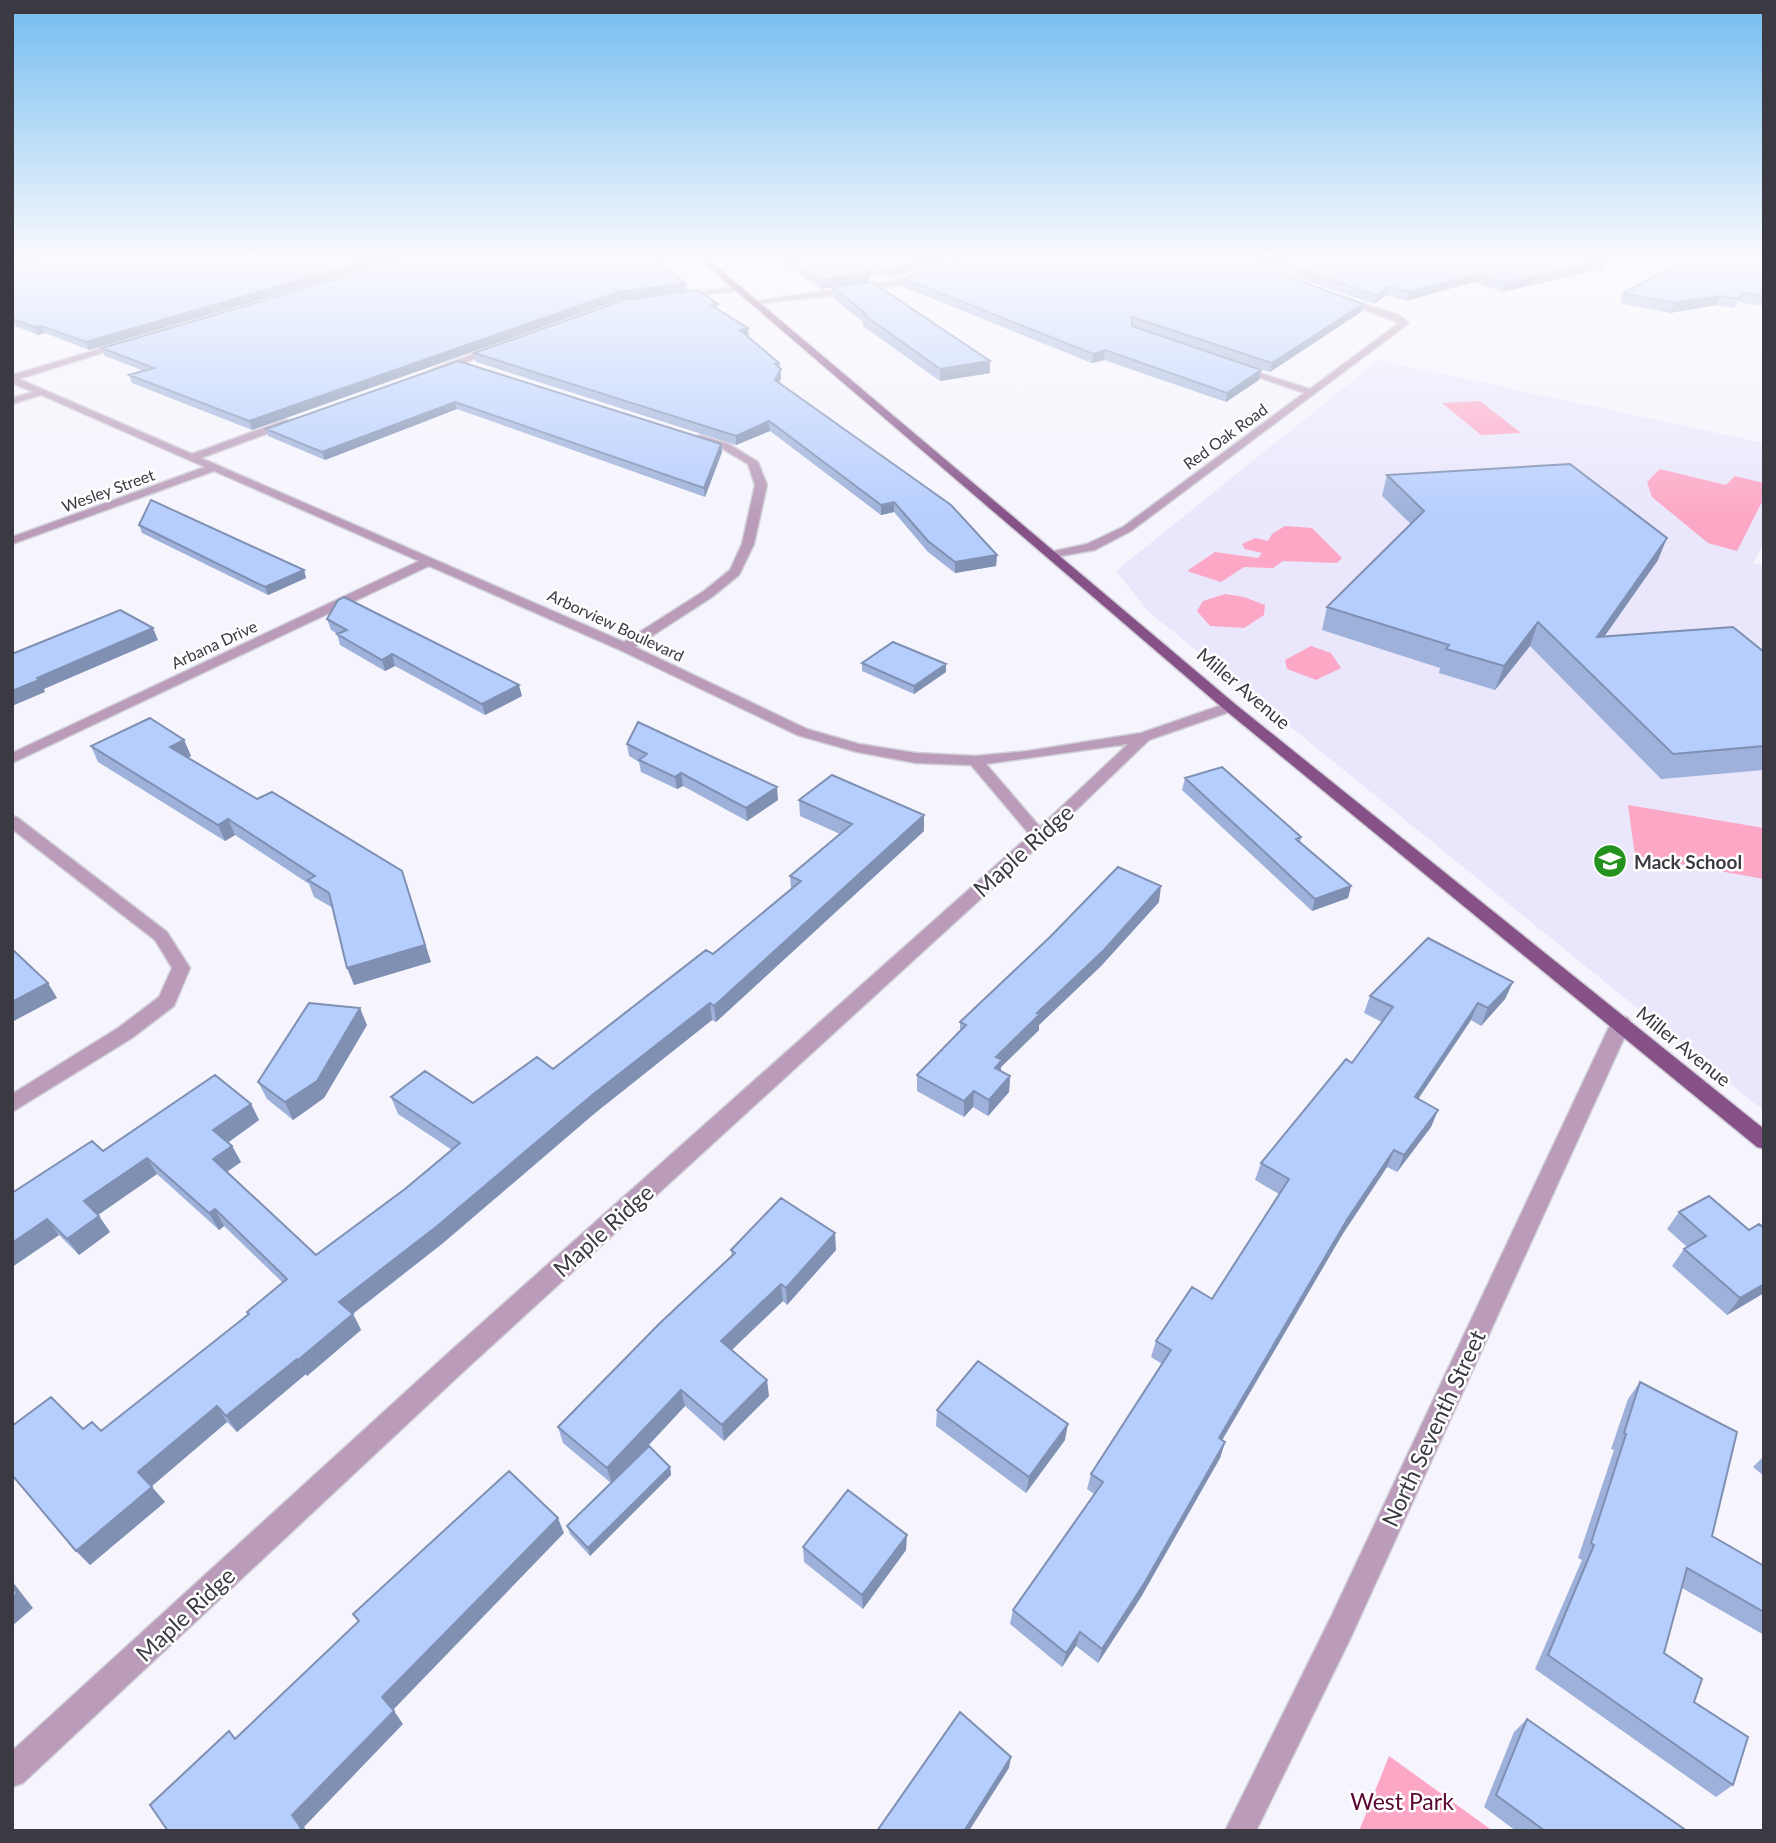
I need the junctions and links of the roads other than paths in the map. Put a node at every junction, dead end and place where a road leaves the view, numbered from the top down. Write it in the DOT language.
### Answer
graph roads {
  1 [pos="121,346"];
  2 [pos="504,346"];
  3 [pos="807,346"];
  4 [pos="1374,346"];
  5 [pos="458,362"];
  6 [pos="1224,362"];
  7 [pos="474,367"];
  8 [pos="433,371"];
  9 [pos="12,379"];
  10 [pos="42,392"];
  11 [pos="1311,392"];
  12 [pos="12,401"];
  13 [pos="305,417"];
  14 [pos="685,433"];
  15 [pos="191,458"];
  16 [pos="214,468"];
  17 [pos="12,541"];
  18 [pos="1054,555"];
  19 [pos="430,561"];
  20 [pos="625,647"];
  21 [pos="1230,708"];
  22 [pos="1144,737"];
  23 [pos="12,759"];
  24 [pos="975,761"];
  25 [pos="12,821"];
  26 [pos="1039,836"];
  27 [pos="1621,1023"];
  28 [pos="12,1104"];
  29 [pos="1764,1141"];
  30 [pos="12,1772"];
  31 [pos="1240,1831"];
  1 -- 9 [label="street"];
  2 -- 5 [label="street"];
  3 -- 18 [label="main road, Miller Avenue"];
  4 -- 11 [label="street, Red Oak Road"];
  5 -- 7 [label="street"];
  5 -- 8 [label="street"];
  6 -- 11 [label="street"];
  9 -- 10 [label="street, Arborview Boulevard"];
  10 -- 12 [label="street"];
  10 -- 15 [label="street, Arborview Boulevard"];
  11 -- 18 [label="street, Red Oak Road"];
  13 -- 15 [label="street"];
  14 -- 20 [label="street"];
  15 -- 16 [label="street, Arborview Boulevard"];
  16 -- 17 [label="street, Wesley Street"];
  16 -- 19 [label="street, Arborview Boulevard"];
  18 -- 21 [label="main road, Miller Avenue"];
  19 -- 20 [label="street, Arborview Boulevard"];
  19 -- 23 [label="street, Arbana Drive"];
  20 -- 24 [label="street, Arborview Boulevard"];
  21 -- 22 [label="street, Arborview Boulevard"];
  21 -- 27 [label="main road, Miller Avenue"];
  22 -- 24 [label="street, Arborview Boulevard"];
  22 -- 26 [label="street, Maple Ridge"];
  24 -- 26 [label="street"];
  25 -- 28 [label="street"];
  26 -- 30 [label="street, Maple Ridge"];
  27 -- 29 [label="main road, Miller Avenue"];
  27 -- 31 [label="street, North Seventh Street"];
}
